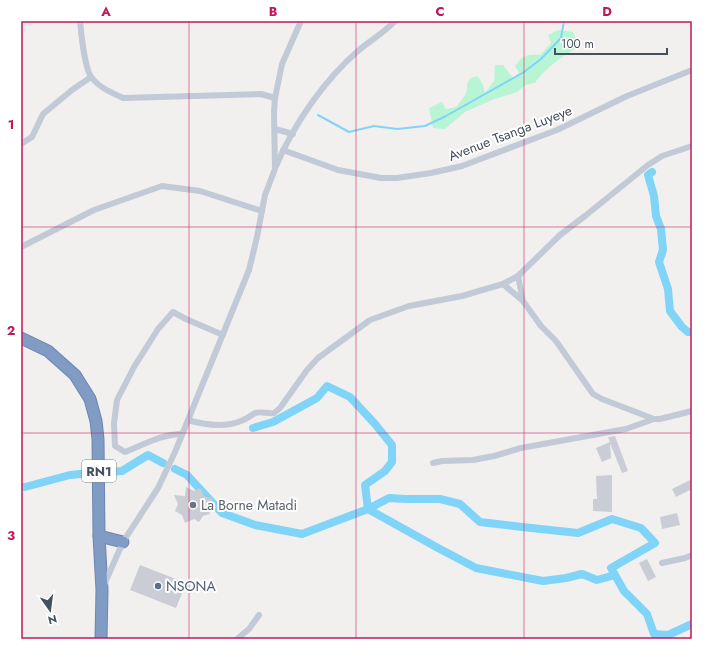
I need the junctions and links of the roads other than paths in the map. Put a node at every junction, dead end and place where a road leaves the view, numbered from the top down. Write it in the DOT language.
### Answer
graph roads {
  1 [pos="80,21"];
  2 [pos="301,21"];
  3 [pos="395,21"];
  4 [pos="692,70"];
  5 [pos="91,77"];
  6 [pos="275,98"];
  7 [pos="275,129"];
  8 [pos="293,134"];
  9 [pos="21,144"];
  10 [pos="692,146"];
  11 [pos="283,150"];
  12 [pos="275,169"];
  13 [pos="262,211"];
  14 [pos="21,247"];
  15 [pos="518,276"];
  16 [pos="503,284"];
  17 [pos="523,301"];
  18 [pos="223,335"];
  19 [pos="21,338"];
  20 [pos="692,411"];
  21 [pos="654,418"];
  22 [pos="188,420"];
  23 [pos="182,434"];
  24 [pos="433,463"];
  25 [pos="100,536"];
  26 [pos="123,542"];
  27 [pos="692,555"];
  28 [pos="662,563"];
  29 [pos="102,590"];
  30 [pos="258,615"];
  31 [pos="101,639"];
  32 [pos="237,639"];
  1 -- 5 [label="street"];
  2 -- 6 [label="street"];
  3 -- 8 [label="street"];
  4 -- 11 [label="street, Avenue Tsanga Luyeye"];
  5 -- 6 [label="street"];
  5 -- 9 [label="street"];
  6 -- 7 [label="street"];
  7 -- 8 [label="street"];
  7 -- 12 [label="street"];
  8 -- 11 [label="street"];
  10 -- 15 [label="street"];
  11 -- 12 [label="street"];
  12 -- 13 [label="street"];
  13 -- 14 [label="street"];
  13 -- 18 [label="street"];
  15 -- 16 [label="street"];
  15 -- 17 [label="street"];
  16 -- 17 [label="street"];
  16 -- 22 [label="street"];
  17 -- 21 [label="street"];
  18 -- 22 [label="street"];
  18 -- 23 [label="street"];
  19 -- 25 [label="highway, RN1"];
  20 -- 21 [label="street"];
  21 -- 24 [label="street"];
  22 -- 23 [label="street"];
  23 -- 26 [label="street"];
  25 -- 26 [label="highway"];
  25 -- 29 [label="highway, RN1"];
  26 -- 29 [label="street"];
  27 -- 28 [label="street"];
  29 -- 31 [label="highway, RN1"];
  30 -- 32 [label="street"];
}
